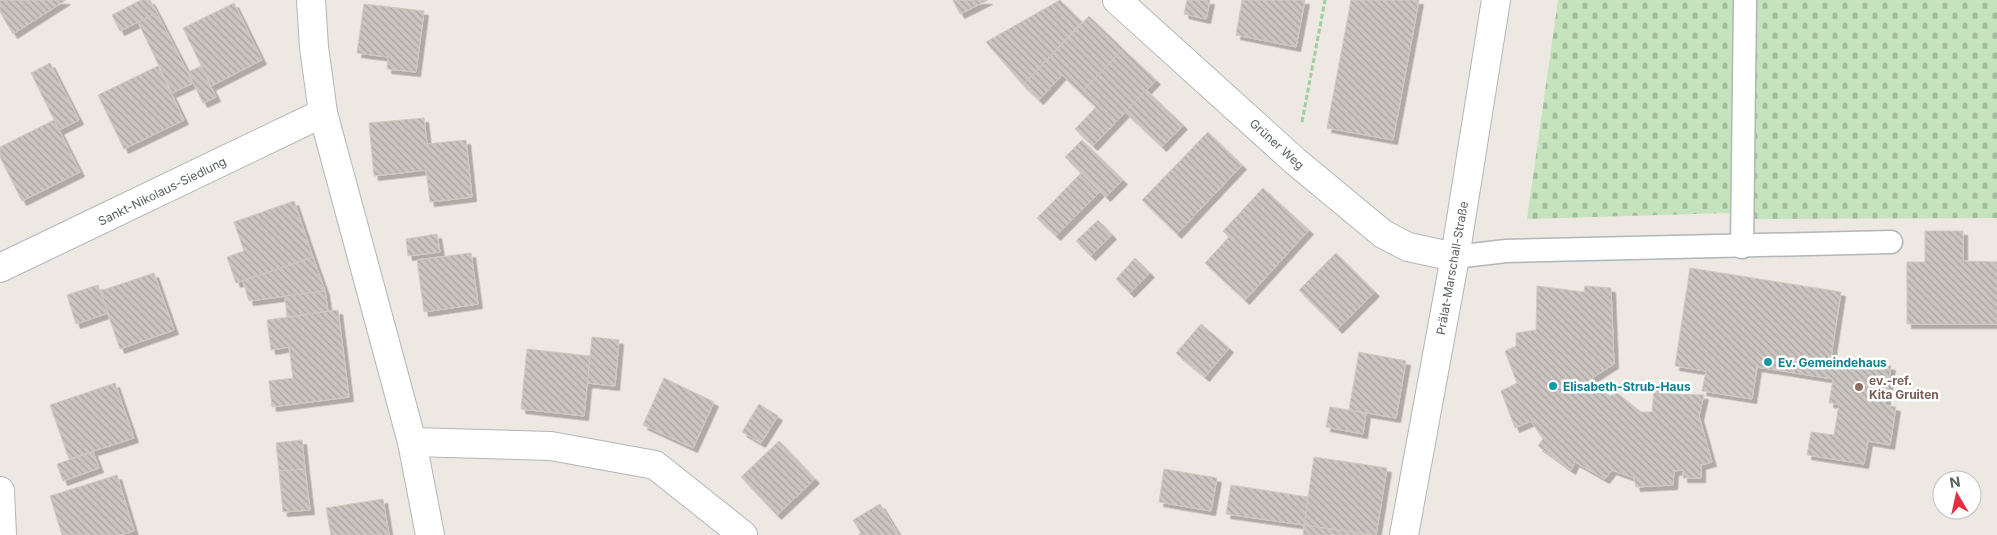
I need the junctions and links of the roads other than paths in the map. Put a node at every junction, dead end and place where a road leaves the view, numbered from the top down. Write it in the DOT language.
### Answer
graph roads {
  1 [pos="311,0"];
  2 [pos="1118,0"];
  3 [pos="1745,0"];
  4 [pos="1495,5"];
  5 [pos="323,113"];
  6 [pos="1891,242"];
  7 [pos="1742,247"];
  8 [pos="1455,257"];
  9 [pos="0,268"];
  10 [pos="412,442"];
  11 [pos="0,491"];
  12 [pos="2,535"];
  13 [pos="430,535"];
  14 [pos="743,535"];
  15 [pos="1404,535"];
  1 -- 5 [label="street"];
  2 -- 8 [label="street, Grüner Weg"];
  3 -- 7 [label="lane"];
  4 -- 8 [label="street, Prälat-Marschall-Straße"];
  5 -- 9 [label="street, Sankt-Nikolaus-Siedlung"];
  5 -- 10 [label="street"];
  6 -- 7 [label="lane"];
  7 -- 8 [label="lane"];
  8 -- 15 [label="street, Prälat-Marschall-Straße"];
  10 -- 13 [label="street"];
  10 -- 14 [label="street"];
  11 -- 12 [label="street"];
}
